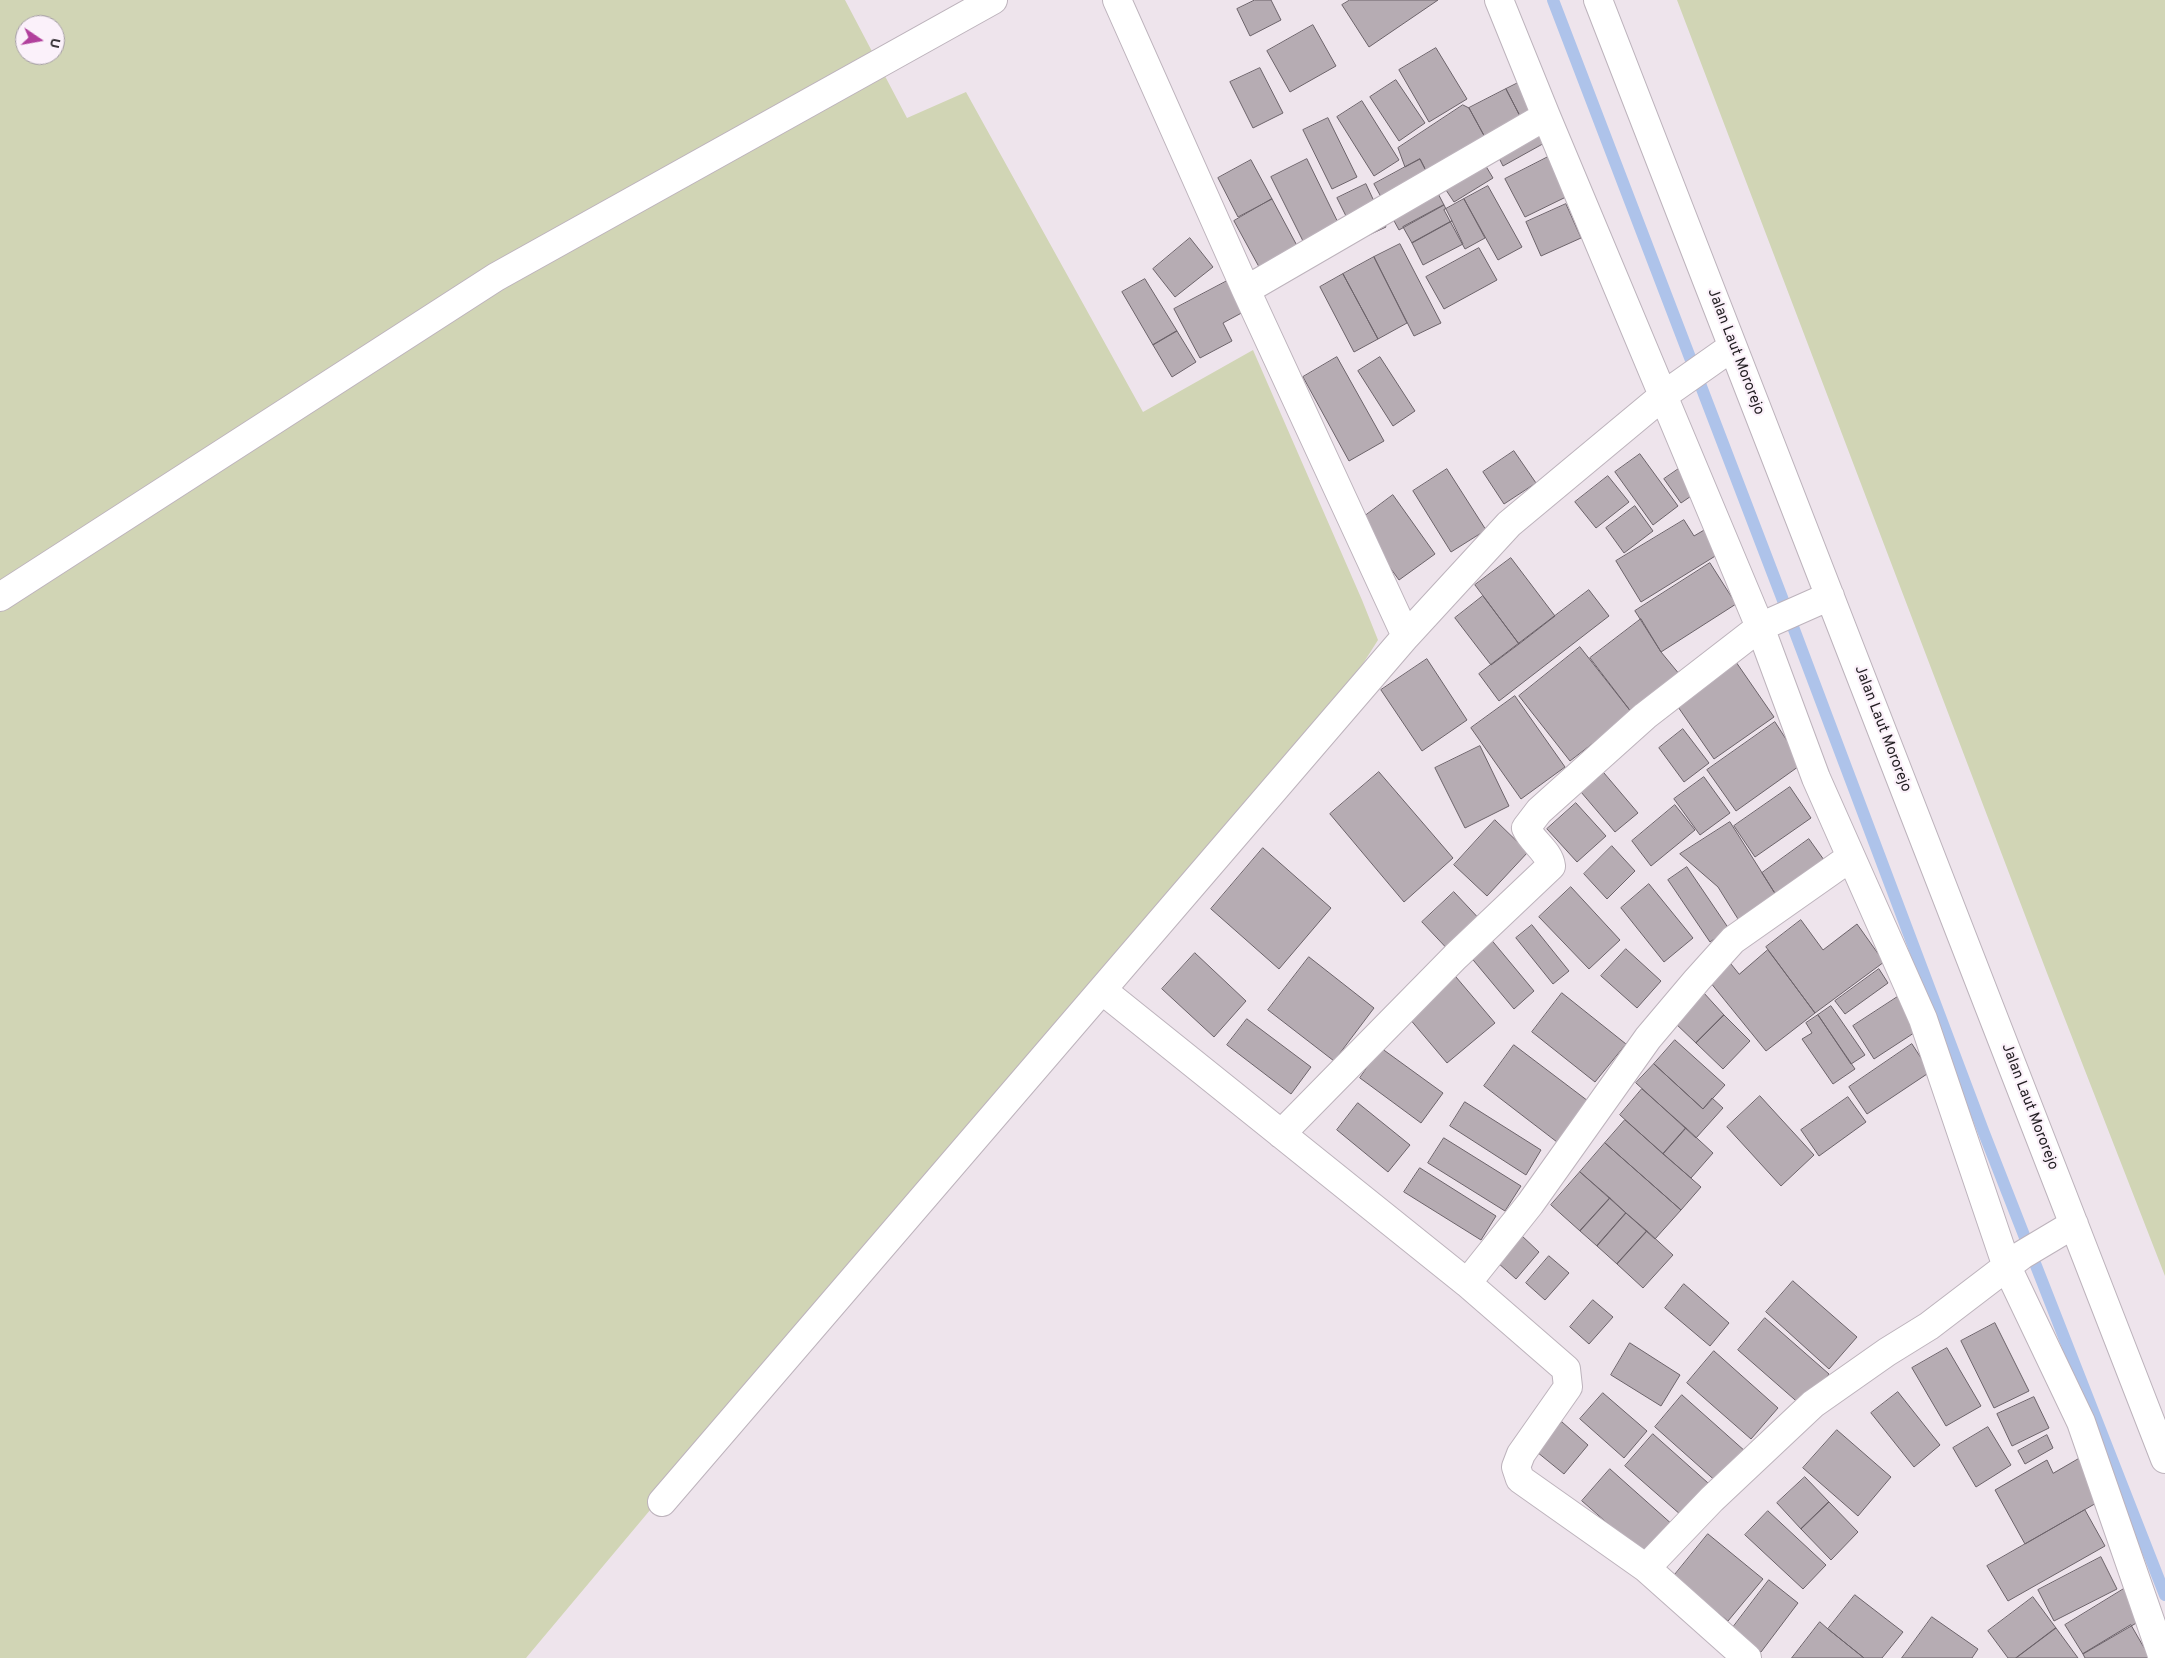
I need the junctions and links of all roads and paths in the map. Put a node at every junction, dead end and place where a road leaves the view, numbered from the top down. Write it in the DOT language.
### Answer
graph roads {
  1 [pos="993,0"];
  2 [pos="1117,0"];
  3 [pos="1499,0"];
  4 [pos="1598,0"];
  5 [pos="1546,116"];
  6 [pos="1246,290"];
  7 [pos="1732,347"];
  8 [pos="1668,392"];
  9 [pos="0,596"];
  10 [pos="1823,598"];
  11 [pos="1765,624"];
  12 [pos="1406,636"];
  13 [pos="1851,856"];
  14 [pos="1102,990"];
  15 [pos="1281,1134"];
  16 [pos="2068,1228"];
  17 [pos="2014,1261"];
  18 [pos="1468,1283"];
  19 [pos="2165,1460"];
  20 [pos="662,1502"];
  21 [pos="1646,1568"];
  22 [pos="1747,1658"];
  23 [pos="2163,1658"];
  1 -- 9 [label="street"];
  2 -- 6 [label="street"];
  3 -- 5 [label="street"];
  4 -- 7 [label="street, Jalan Laut Mororejo"];
  5 -- 6 [label="street"];
  5 -- 8 [label="street"];
  6 -- 12 [label="street"];
  7 -- 8 [label="street"];
  7 -- 10 [label="street, Jalan Laut Mororejo"];
  8 -- 11 [label="street"];
  8 -- 12 [label="street"];
  10 -- 11 [label="street"];
  10 -- 16 [label="street, Jalan Laut Mororejo"];
  11 -- 13 [label="street"];
  11 -- 15 [label="street"];
  12 -- 14 [label="street"];
  13 -- 17 [label="street"];
  13 -- 18 [label="street"];
  14 -- 15 [label="street"];
  14 -- 20 [label="street"];
  15 -- 18 [label="street"];
  16 -- 17 [label="street"];
  16 -- 19 [label="street, Jalan Laut Mororejo"];
  17 -- 21 [label="street"];
  17 -- 23 [label="street"];
  18 -- 21 [label="street"];
  21 -- 22 [label="street"];
}
